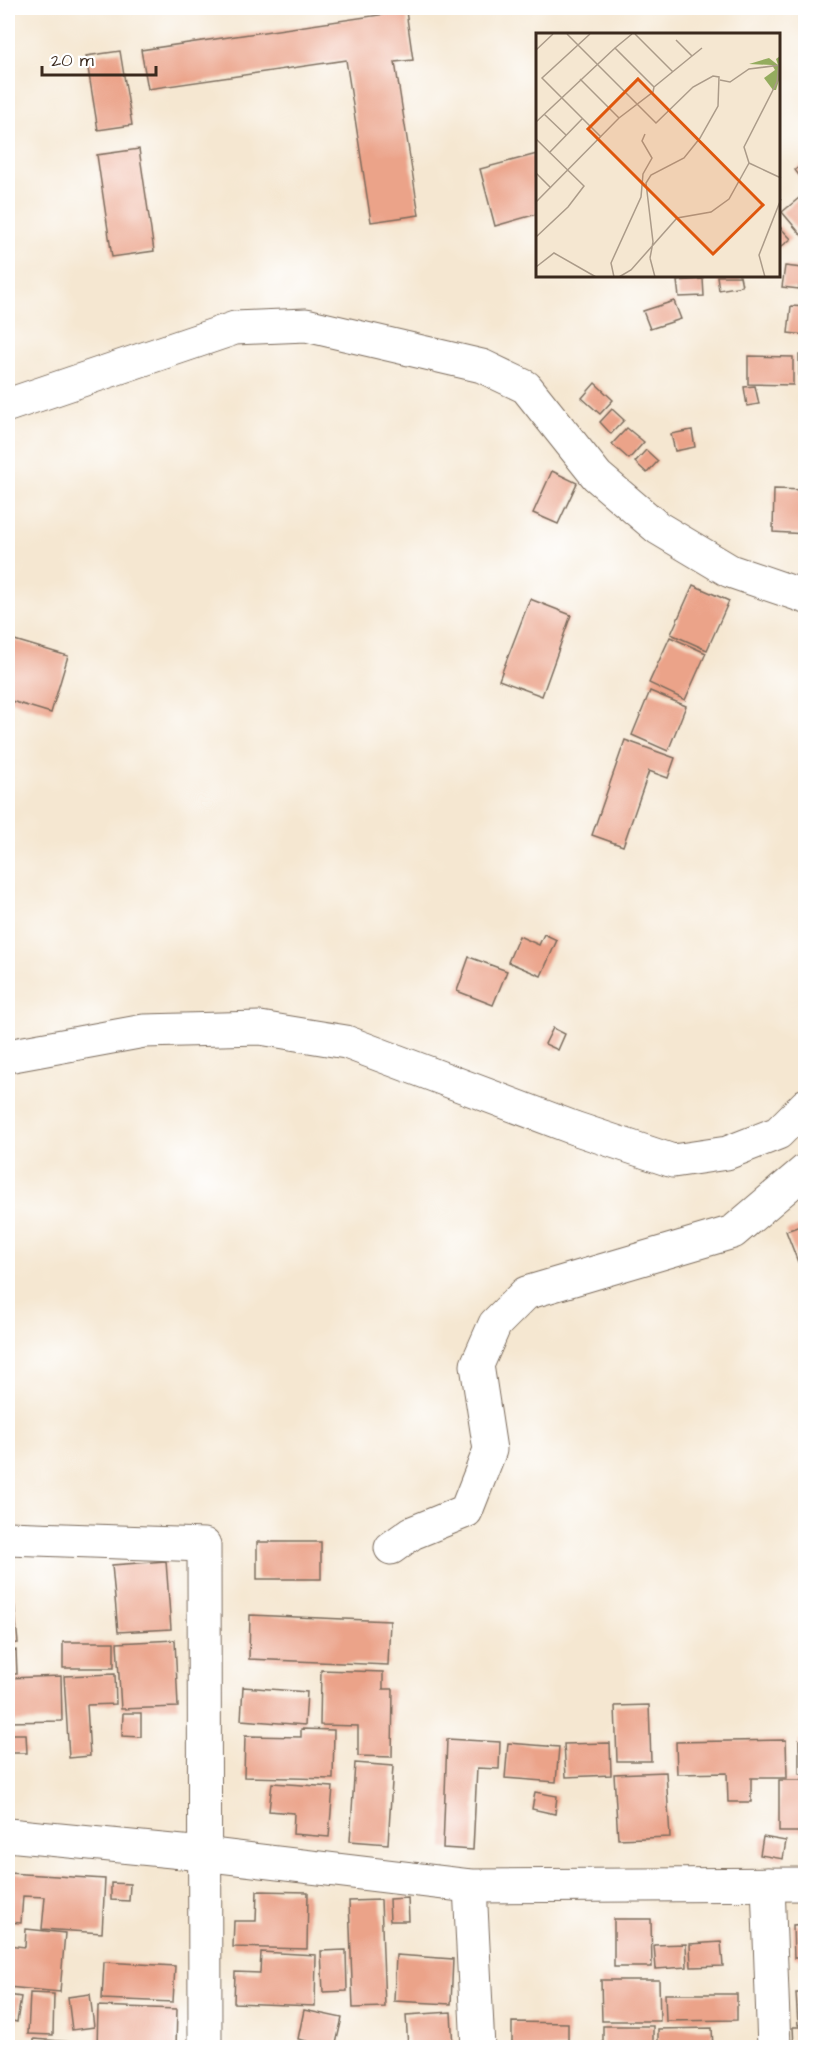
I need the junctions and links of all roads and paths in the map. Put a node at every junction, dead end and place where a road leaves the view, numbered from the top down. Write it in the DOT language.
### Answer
graph roads {
  1 [pos="8,405"];
  2 [pos="806,597"];
  3 [pos="8,1056"];
  4 [pos="806,1105"];
  5 [pos="806,1170"];
  6 [pos="8,1538"];
  7 [pos="392,1548"];
  8 [pos="8,1835"];
  9 [pos="203,1854"];
  10 [pos="768,1884"];
  11 [pos="806,1884"];
  12 [pos="470,1886"];
  13 [pos="205,2048"];
  14 [pos="478,2048"];
  15 [pos="774,2048"];
  1 -- 2 [label="street"];
  3 -- 4 [label="street"];
  5 -- 7 [label="street"];
  6 -- 9 [label="street"];
  8 -- 9 [label="street"];
  9 -- 12 [label="street"];
  9 -- 13 [label="street"];
  10 -- 11 [label="street"];
  10 -- 12 [label="street"];
  10 -- 15 [label="street"];
  12 -- 14 [label="street"];
}
